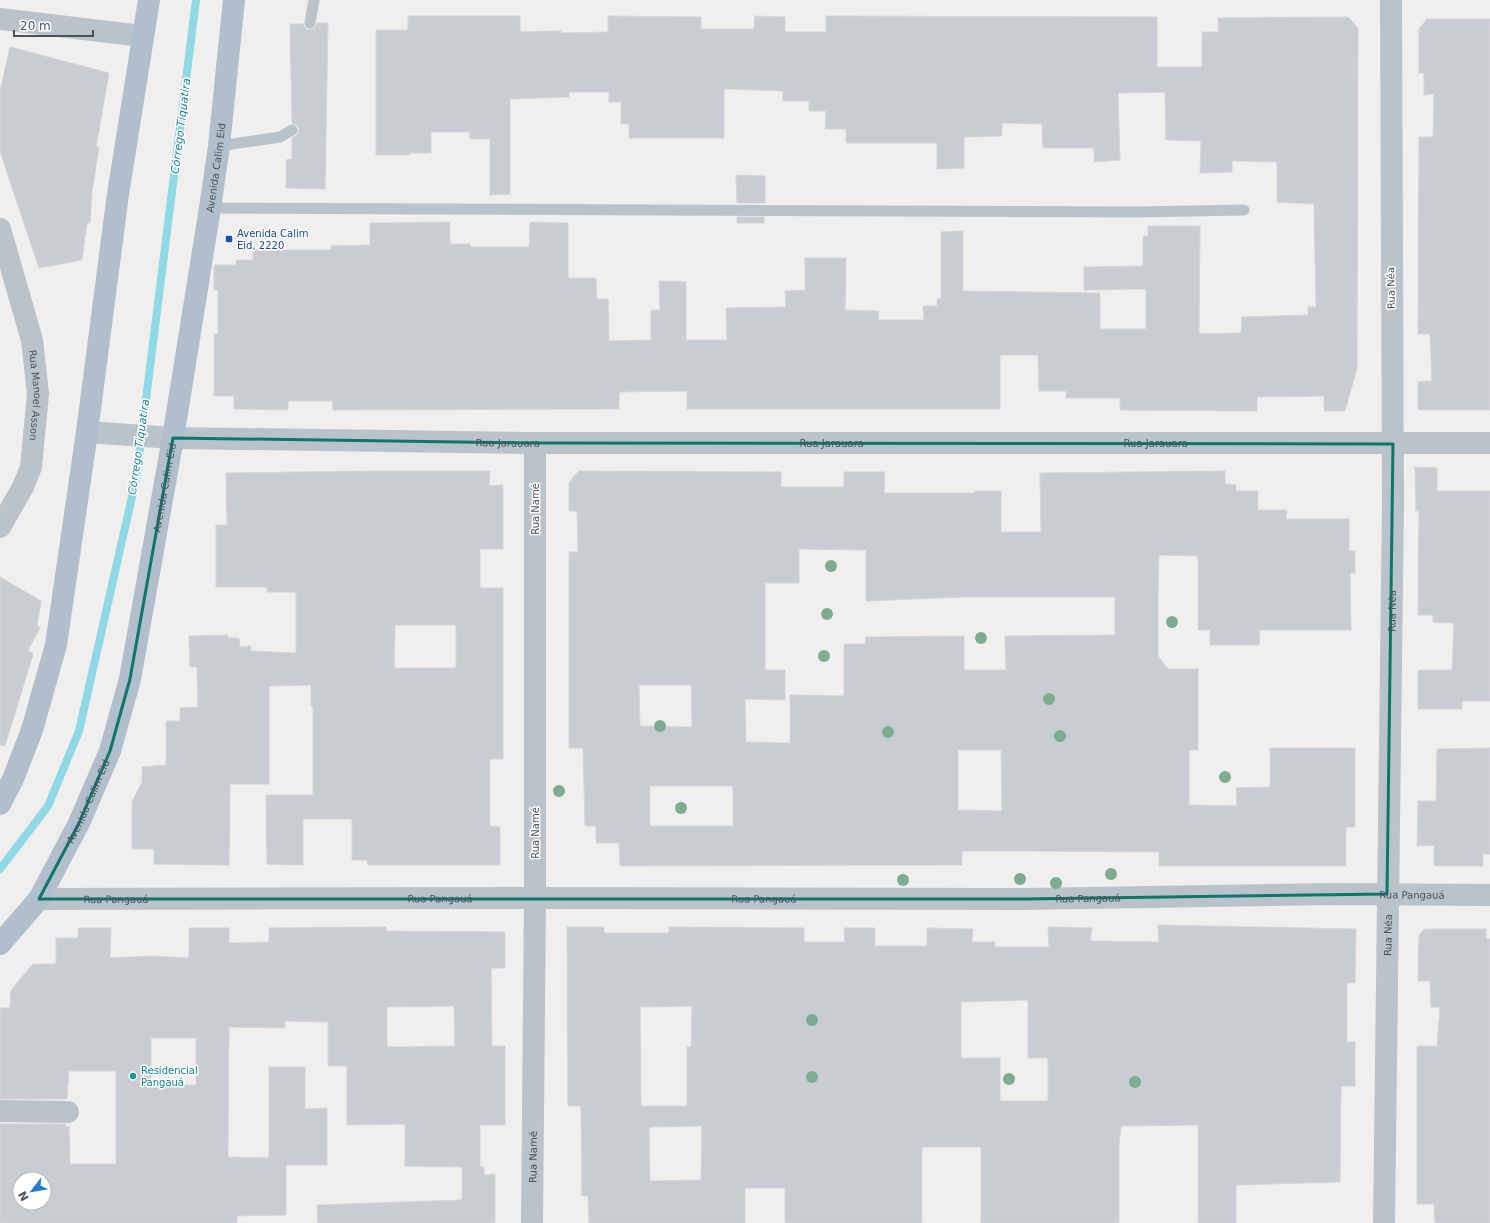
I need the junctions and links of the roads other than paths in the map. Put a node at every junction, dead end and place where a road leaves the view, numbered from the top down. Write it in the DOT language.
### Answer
graph roads {
  1 [pos="149,0"];
  2 [pos="234,0"];
  3 [pos="314,0"];
  4 [pos="1391,0"];
  5 [pos="0,19"];
  6 [pos="310,23"];
  7 [pos="142,36"];
  8 [pos="292,130"];
  9 [pos="219,146"];
  10 [pos="210,208"];
  11 [pos="1244,210"];
  12 [pos="0,229"];
  13 [pos="0,253"];
  14 [pos="16,281"];
  15 [pos="87,432"];
  16 [pos="173,438"];
  17 [pos="1490,443"];
  18 [pos="535,444"];
  19 [pos="1393,444"];
  20 [pos="0,527"];
  21 [pos="0,804"];
  22 [pos="1387,894"];
  23 [pos="1490,895"];
  24 [pos="535,898"];
  25 [pos="39,899"];
  26 [pos="0,944"];
  27 [pos="0,1111"];
  28 [pos="68,1112"];
  29 [pos="532,1223"];
  30 [pos="1384,1223"];
  1 -- 7 [label="main road"];
  2 -- 9 [label="main road, Avenida Calim Eid"];
  3 -- 6 [label="lane"];
  4 -- 19 [label="street, Rua Néa"];
  5 -- 7 [label="street"];
  7 -- 15 [label="main road"];
  8 -- 9 [label="lane"];
  9 -- 10 [label="main road, Avenida Calim Eid"];
  10 -- 11 [label="lane"];
  10 -- 16 [label="main road, Avenida Calim Eid"];
  12 -- 14 [label="street"];
  13 -- 14 [label="street"];
  14 -- 20 [label="street, Rua Manoel Asson"];
  15 -- 16 [label="street, Rua Jarauara"];
  15 -- 21 [label="main road"];
  16 -- 18 [label="street, Rua Jarauara"];
  16 -- 25 [label="main road, Avenida Calim Eid"];
  17 -- 19 [label="street, Rua Jarauara"];
  18 -- 19 [label="street, Rua Jarauara"];
  18 -- 24 [label="street, Rua Namé"];
  19 -- 22 [label="street, Rua Néa"];
  22 -- 23 [label="street, Rua Pangauá"];
  22 -- 24 [label="street, Rua Pangauá"];
  22 -- 30 [label="street, Rua Néa"];
  24 -- 25 [label="street, Rua Pangauá"];
  24 -- 29 [label="street, Rua Namé"];
  25 -- 26 [label="main road, Avenida Calim Eid"];
  27 -- 28 [label="street"];
}
